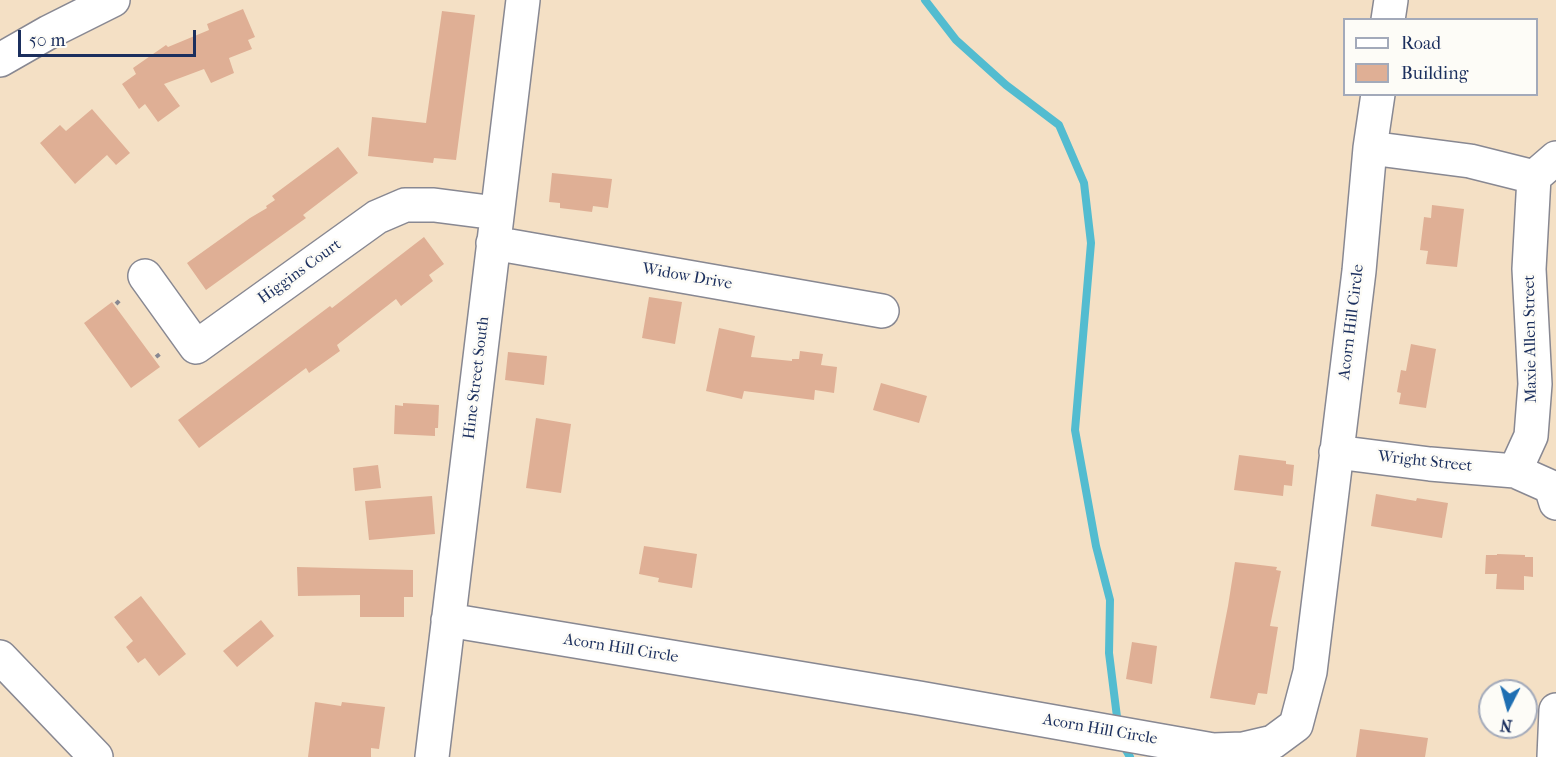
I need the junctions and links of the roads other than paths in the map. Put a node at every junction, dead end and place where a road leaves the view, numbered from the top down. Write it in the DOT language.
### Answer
graph roads {
  1 [pos="113,0"];
  2 [pos="523,0"];
  3 [pos="1391,0"];
  4 [pos="1388,18"];
  5 [pos="0,60"];
  6 [pos="1378,96"];
  7 [pos="1370,148"];
  8 [pos="1545,167"];
  9 [pos="494,228"];
  10 [pos="145,276"];
  11 [pos="882,311"];
  12 [pos="1336,452"];
  13 [pos="1515,471"];
  14 [pos="1556,503"];
  15 [pos="448,620"];
  16 [pos="0,657"];
  17 [pos="1556,710"];
  18 [pos="96,757"];
  19 [pos="432,757"];
  20 [pos="1554,757"];
  1 -- 5 [label="street"];
  2 -- 9 [label="street, Hine Street South"];
  3 -- 4 [label="street"];
  6 -- 7 [label="street, Acorn Hill Circle"];
  7 -- 8 [label="street"];
  7 -- 12 [label="street, Acorn Hill Circle"];
  8 -- 13 [label="street, Maxie Allen Street"];
  9 -- 10 [label="street, Higgins Court"];
  9 -- 11 [label="street, Widow Drive"];
  9 -- 15 [label="street, Hine Street South"];
  12 -- 13 [label="street, Wright Street"];
  12 -- 15 [label="street, Acorn Hill Circle"];
  13 -- 14 [label="street"];
  15 -- 19 [label="street, Hine Street South"];
  16 -- 18 [label="street"];
  17 -- 20 [label="street"];
}
